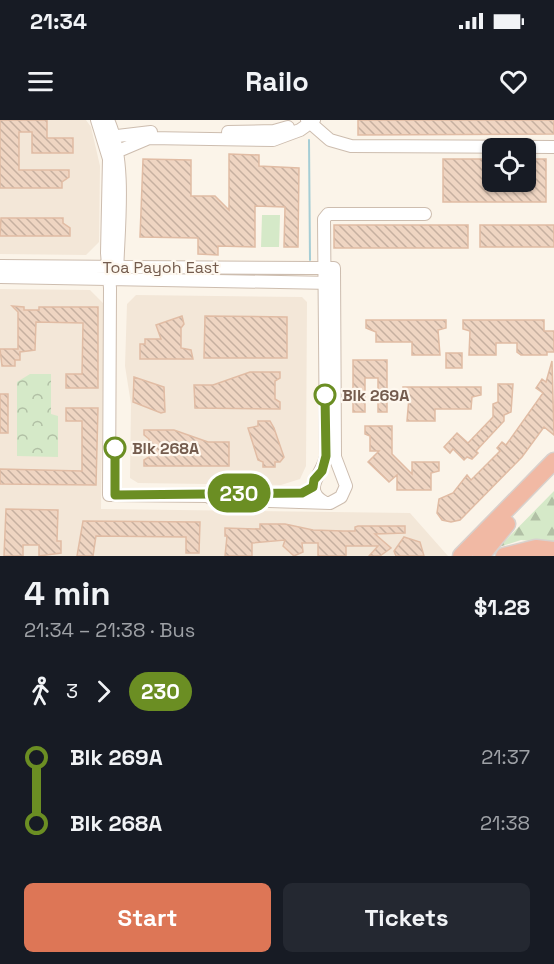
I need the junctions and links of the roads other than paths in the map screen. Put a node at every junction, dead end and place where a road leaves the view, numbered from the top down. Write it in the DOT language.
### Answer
graph roads {
  1 [pos="97,120"];
  2 [pos="109,120"];
  3 [pos="309,121"];
  4 [pos="140,132"];
  5 [pos="110,136"];
  6 [pos="554,147"];
  7 [pos="116,152"];
  8 [pos="425,214"];
  9 [pos="0,266"];
  10 [pos="322,268"];
  11 [pos="113,273"];
  12 [pos="0,277"];
  13 [pos="329,283"];
  14 [pos="554,461"];
  15 [pos="322,471"];
  16 [pos="340,474"];
  17 [pos="554,475"];
  18 [pos="313,487"];
  19 [pos="207,496"];
  20 [pos="324,502"];
  21 [pos="554,550"];
  22 [pos="461,556"];
  23 [pos="481,556"];
  24 [pos="504,556"];
  1 -- 5 [label="street"];
  2 -- 4 [label="street"];
  2 -- 5 [label="street"];
  3 -- 4 [label="street"];
  3 -- 6 [label="street"];
  3 -- 7 [label="street"];
  4 -- 5 [label="street"];
  5 -- 7 [label="street"];
  5 -- 11 [label="street"];
  7 -- 11 [label="street"];
  8 -- 10 [label="street"];
  9 -- 11 [label="street, Toa Payoh East"];
  10 -- 11 [label="street, Toa Payoh East"];
  10 -- 13 [label="street"];
  11 -- 12 [label="street, Toa Payoh East"];
  11 -- 13 [label="street, Toa Payoh East"];
  11 -- 19 [label="street, Toa Payoh East"];
  13 -- 15 [label="street"];
  13 -- 16 [label="street"];
  14 -- 22 [label="highway"];
  15 -- 16 [label="street"];
  15 -- 18 [label="street"];
  16 -- 20 [label="street"];
  17 -- 23 [label="highway"];
  18 -- 19 [label="street"];
  18 -- 20 [label="street"];
  19 -- 20 [label="street"];
  21 -- 24 [label="highway"];
}
